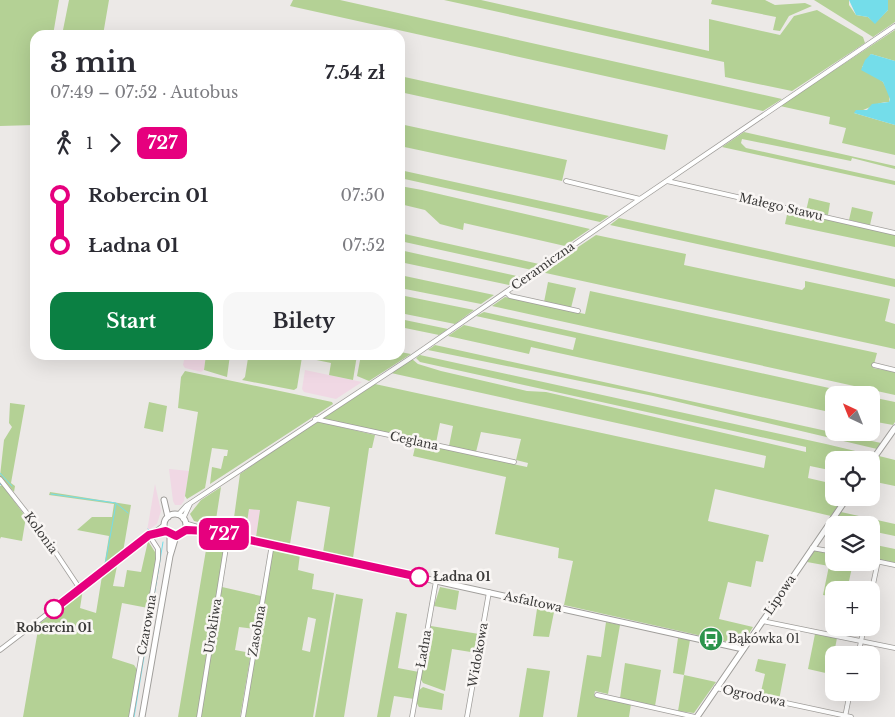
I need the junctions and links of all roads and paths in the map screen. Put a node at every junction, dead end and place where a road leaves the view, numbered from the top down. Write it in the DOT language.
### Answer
graph roads {
  1 [pos="895,26"];
  2 [pos="566,181"];
  3 [pos="667,181"];
  4 [pos="640,199"];
  5 [pos="895,233"];
  6 [pos="506,292"];
  7 [pos="578,311"];
  8 [pos="874,365"];
  9 [pos="895,370"];
  10 [pos="315,419"];
  11 [pos="895,428"];
  12 [pos="879,451"];
  13 [pos="514,462"];
  14 [pos="0,479"];
  15 [pos="841,506"];
  16 [pos="178,518"];
  17 [pos="167,530"];
  18 [pos="184,530"];
  19 [pos="206,530"];
  20 [pos="150,535"];
  21 [pos="228,535"];
  22 [pos="176,536"];
  23 [pos="272,544"];
  24 [pos="812,548"];
  25 [pos="825,550"];
  26 [pos="170,556"];
  27 [pos="880,561"];
  28 [pos="895,565"];
  29 [pos="436,581"];
  30 [pos="80,589"];
  31 [pos="489,592"];
  32 [pos="762,621"];
  33 [pos="863,636"];
  34 [pos="862,641"];
  35 [pos="861,646"];
  36 [pos="895,648"];
  37 [pos="743,649"];
  38 [pos="0,650"];
  39 [pos="716,688"];
  40 [pos="596,695"];
  41 [pos="848,701"];
  42 [pos="845,716"];
  43 [pos="131,717"];
  44 [pos="142,717"];
  45 [pos="198,717"];
  46 [pos="243,717"];
  47 [pos="412,717"];
  48 [pos="467,717"];
  49 [pos="696,717"];
  50 [pos="851,717"];
  1 -- 3 [label="street, Ceramiczna"];
  2 -- 4 [label="street"];
  3 -- 4 [label="street, Ceramiczna"];
  3 -- 5 [label="street, Małego Stawu"];
  4 -- 6 [label="street, Ceramiczna"];
  6 -- 7 [label="street"];
  6 -- 10 [label="street, Ceramiczna"];
  8 -- 9 [label="street"];
  10 -- 13 [label="street, Ceglana"];
  10 -- 16 [label="street, Ceramiczna"];
  11 -- 12 [label="street"];
  14 -- 30 [label="street, Kolonia"];
  15 -- 24 [label="street, Lipowa"];
  16 -- 17 [label="street"];
  16 -- 18 [label="street"];
  16 -- 19 [label="street, Asfaltowa"];
  17 -- 20 [label="street"];
  17 -- 22 [label="street"];
  17 -- 26 [label="street"];
  18 -- 19 [label="street, Asfaltowa"];
  18 -- 22 [label="street"];
  19 -- 21 [label="street, Asfaltowa"];
  20 -- 30 [label="street"];
  20 -- 43 [label="street, Czarowna"];
  21 -- 23 [label="street, Asfaltowa"];
  21 -- 45 [label="street, Urokliwa"];
  22 -- 26 [label="street"];
  23 -- 29 [label="street, Asfaltowa"];
  23 -- 46 [label="street, Zasobna"];
  24 -- 25 [label="street"];
  24 -- 32 [label="street, Lipowa"];
  26 -- 44 [label="street"];
  27 -- 28 [label="street"];
  29 -- 31 [label="street, Asfaltowa"];
  29 -- 47 [label="street, Ładna"];
  30 -- 38 [label="street"];
  31 -- 37 [label="street, Asfaltowa"];
  31 -- 48 [label="street, Widokowa"];
  32 -- 34 [label="street"];
  32 -- 37 [label="street, Lipowa"];
  33 -- 34 [label="street"];
  34 -- 35 [label="street"];
  34 -- 36 [label="street"];
  37 -- 39 [label="street, Lipowa"];
  39 -- 42 [label="street, Ogrodowa"];
  39 -- 49 [label="street, Lipowa"];
  40 -- 49 [label="street"];
  41 -- 42 [label="street"];
  42 -- 50 [label="street, Ogrodowa"];
}
